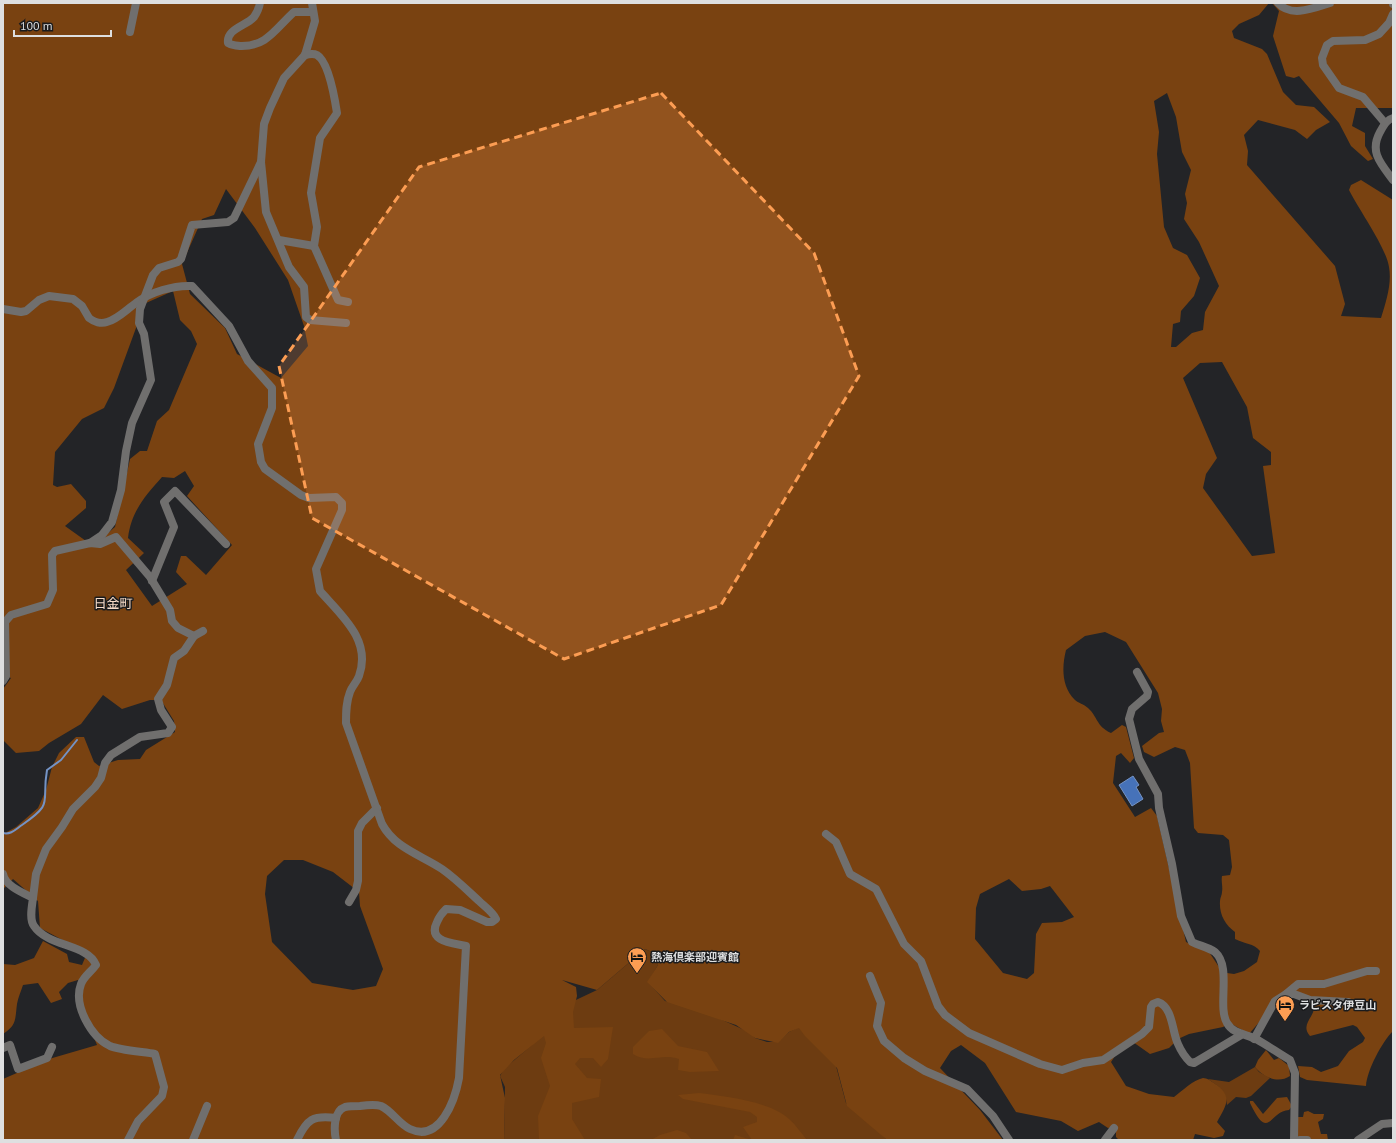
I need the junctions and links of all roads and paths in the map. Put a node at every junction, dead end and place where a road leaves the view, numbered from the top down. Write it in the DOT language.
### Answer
graph roads {
  1 [pos="136,3"];
  2 [pos="260,3"];
  3 [pos="312,3"];
  4 [pos="1278,3"];
  5 [pos="1330,3"];
  6 [pos="313,12"];
  7 [pos="1393,14"];
  8 [pos="130,32"];
  9 [pos="305,55"];
  10 [pos="1393,118"];
  11 [pos="1385,123"];
  12 [pos="261,162"];
  13 [pos="1393,180"];
  14 [pos="279,240"];
  15 [pos="314,246"];
  16 [pos="144,298"];
  17 [pos="348,302"];
  18 [pos="3,309"];
  19 [pos="346,323"];
  20 [pos="90,543"];
  21 [pos="226,544"];
  22 [pos="152,581"];
  23 [pos="203,631"];
  24 [pos="194,636"];
  25 [pos="1137,672"];
  26 [pos="3,681"];
  27 [pos="377,808"];
  28 [pos="826,834"];
  29 [pos="3,874"];
  30 [pos="33,898"];
  31 [pos="349,902"];
  32 [pos="1376,971"];
  33 [pos="870,976"];
  34 [pos="1286,994"];
  35 [pos="1348,1002"];
  36 [pos="1240,1035"];
  37 [pos="1254,1039"];
  38 [pos="52,1047"];
  39 [pos="3,1048"];
  40 [pos="207,1106"];
  41 [pos="336,1118"];
  42 [pos="1393,1123"];
  43 [pos="1114,1128"];
  44 [pos="128,1140"];
  45 [pos="193,1140"];
  46 [pos="297,1140"];
  47 [pos="336,1140"];
  48 [pos="1009,1140"];
  49 [pos="1105,1140"];
  50 [pos="1294,1140"];
  51 [pos="1300,1140"];
  52 [pos="1307,1140"];
  53 [pos="1358,1140"];
  1 -- 8 [label="street"];
  2 -- 6 [label="street"];
  3 -- 6 [label="street"];
  4 -- 5 [label="street"];
  6 -- 9 [label="street"];
  7 -- 11 [label="street"];
  9 -- 12 [label="street"];
  9 -- 15 [label="street"];
  10 -- 11 [label="street"];
  11 -- 13 [label="street"];
  12 -- 14 [label="street"];
  12 -- 16 [label="street"];
  14 -- 15 [label="street"];
  14 -- 19 [label="street"];
  15 -- 17 [label="street"];
  16 -- 18 [label="street"];
  16 -- 20 [label="street"];
  16 -- 27 [label="street"];
  20 -- 22 [label="street"];
  20 -- 26 [label="street"];
  21 -- 22 [label="street"];
  22 -- 24 [label="street"];
  23 -- 24 [label="street"];
  24 -- 30 [label="street"];
  25 -- 36 [label="street"];
  27 -- 31 [label="street"];
  27 -- 41 [label="street"];
  28 -- 36 [label="street"];
  29 -- 30 [label="street"];
  30 -- 44 [label="street"];
  32 -- 34 [label="street"];
  33 -- 48 [label="street"];
  34 -- 35 [label="street"];
  34 -- 37 [label="street"];
  36 -- 37 [label="street"];
  37 -- 50 [label="street"];
  38 -- 39 [label="street"];
  40 -- 45 [label="street"];
  41 -- 46 [label="street"];
  41 -- 47 [label="street"];
  42 -- 53 [label="street"];
  43 -- 49 [label="street"];
  51 -- 52 [label="street"];
}
